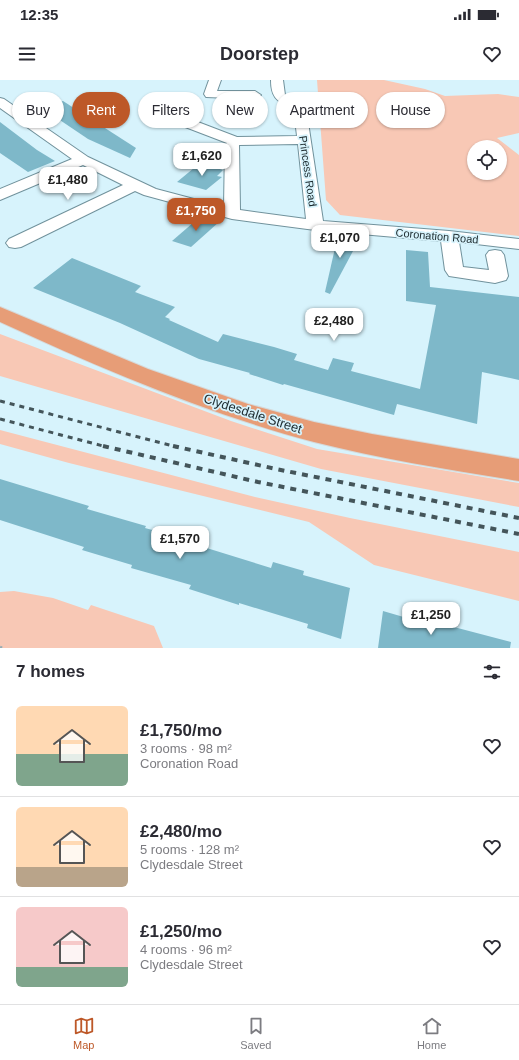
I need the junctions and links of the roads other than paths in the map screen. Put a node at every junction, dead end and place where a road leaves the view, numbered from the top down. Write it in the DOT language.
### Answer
graph roads {
  1 [pos="214,80"];
  2 [pos="277,80"];
  3 [pos="212,94"];
  4 [pos="0,102"];
  5 [pos="201,128"];
  6 [pos="303,140"];
  7 [pos="235,141"];
  8 [pos="83,160"];
  9 [pos="134,185"];
  10 [pos="0,195"];
  11 [pos="232,214"];
  12 [pos="315,225"];
  13 [pos="449,236"];
  14 [pos="14,243"];
  15 [pos="519,244"];
  16 [pos="495,255"];
  17 [pos="0,314"];
  18 [pos="519,470"];
  1 -- 3 [label="street"];
  2 -- 6 [label="street, Princess Road"];
  4 -- 8 [label="street, Coronation Road"];
  5 -- 7 [label="street"];
  6 -- 7 [label="street"];
  6 -- 12 [label="street, Princess Road"];
  7 -- 11 [label="street"];
  8 -- 9 [label="street, Coronation Road"];
  8 -- 10 [label="street"];
  9 -- 11 [label="street, Coronation Road"];
  9 -- 14 [label="street"];
  11 -- 12 [label="street, Coronation Road"];
  12 -- 13 [label="street, Coronation Road"];
  13 -- 15 [label="street, Coronation Road"];
  13 -- 16 [label="street"];
  17 -- 18 [label="main road, Clydesdale Street"];
}
